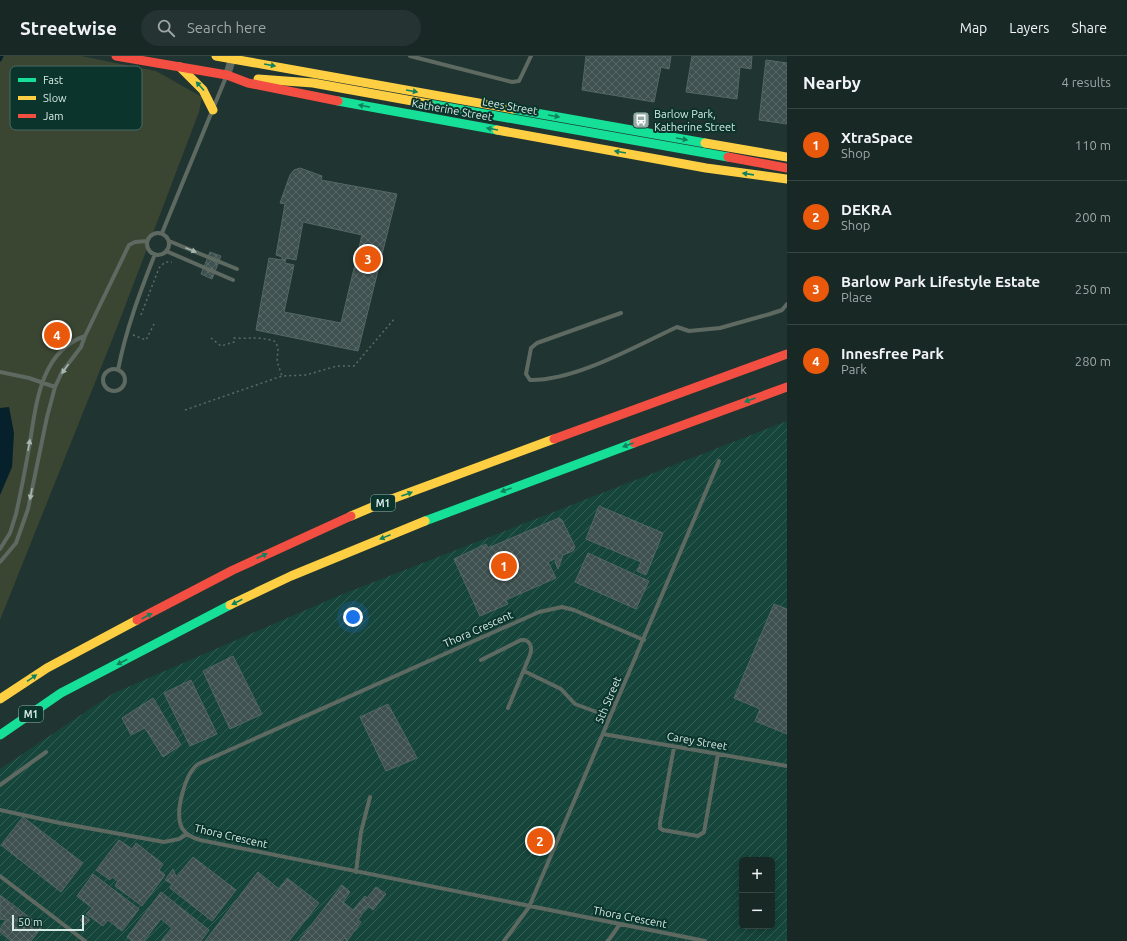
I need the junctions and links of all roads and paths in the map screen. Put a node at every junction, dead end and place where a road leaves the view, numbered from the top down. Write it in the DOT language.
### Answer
graph roads {
  1 [pos="116,56"];
  2 [pos="216,56"];
  3 [pos="410,56"];
  4 [pos="531,56"];
  5 [pos="232,57"];
  6 [pos="180,67"];
  7 [pos="227,75"];
  8 [pos="213,110"];
  9 [pos="786,156"];
  10 [pos="787,168"];
  11 [pos="787,179"];
  12 [pos="162,233"];
  13 [pos="147,241"];
  14 [pos="169,241"];
  15 [pos="166,251"];
  16 [pos="155,254"];
  17 [pos="176,255"];
  18 [pos="237,269"];
  19 [pos="233,280"];
  20 [pos="787,304"];
  21 [pos="621,314"];
  22 [pos="140,317"];
  23 [pos="395,318"];
  24 [pos="154,324"];
  25 [pos="135,329"];
  26 [pos="85,336"];
  27 [pos="211,338"];
  28 [pos="787,354"];
  29 [pos="118,370"];
  30 [pos="0,372"];
  31 [pos="282,376"];
  32 [pos="42,382"];
  33 [pos="55,387"];
  34 [pos="787,387"];
  35 [pos="185,410"];
  36 [pos="719,461"];
  37 [pos="0,549"];
  38 [pos="0,562"];
  39 [pos="644,640"];
  40 [pos="481,660"];
  41 [pos="524,671"];
  42 [pos="0,699"];
  43 [pos="508,708"];
  44 [pos="610,717"];
  45 [pos="603,734"];
  46 [pos="0,735"];
  47 [pos="674,746"];
  48 [pos="46,752"];
  49 [pos="718,754"];
  50 [pos="787,766"];
  51 [pos="0,785"];
  52 [pos="370,797"];
  53 [pos="0,810"];
  54 [pos="187,834"];
  55 [pos="356,872"];
  56 [pos="0,876"];
  57 [pos="529,907"];
  58 [pos="620,924"];
  59 [pos="699,940"];
  60 [pos="85,941"];
  61 [pos="504,941"];
  62 [pos="608,941"];
  63 [pos="706,941"];
  1 -- 6 [label="main road, Katherine Street"];
  2 -- 5 [label="main road, Katherine Street"];
  3 -- 4 [label="lane"];
  5 -- 7 [label="street"];
  5 -- 9 [label="main road, Katherine Street, one-way"];
  6 -- 7 [label="main road, Katherine Street"];
  8 -- 6 [label="main road, one-way"];
  7 -- 8 [label="lane"];
  7 -- 10 [label="main road, Lees Street"];
  11 -- 7 [label="main road, Katherine Street, one-way"];
  8 -- 12 [label="lane"];
  12 -- 13 [label="lane"];
  12 -- 14 [label="lane"];
  13 -- 16 [label="lane"];
  13 -- 26 [label="lane"];
  14 -- 15 [label="lane"];
  14 -- 18 [label="lane, one-way"];
  15 -- 16 [label="lane"];
  15 -- 17 [label="lane"];
  16 -- 29 [label="lane"];
  17 -- 19 [label="lane"];
  17 -- 22 [label="path"];
  20 -- 21 [label="lane"];
  23 -- 31 [label="path"];
  24 -- 25 [label="path"];
  26 -- 32 [label="lane"];
  26 -- 33 [label="lane, one-way"];
  27 -- 31 [label="path"];
  42 -- 28 [label="main road, M1, one-way"];
  29 -- 29 [label="lane"];
  30 -- 32 [label="lane"];
  31 -- 35 [label="path"];
  32 -- 33 [label="lane"];
  37 -- 32 [label="lane, one-way"];
  33 -- 38 [label="lane, one-way"];
  34 -- 46 [label="main road, M1, one-way"];
  36 -- 39 [label="lane, 5th Street"];
  39 -- 44 [label="lane, 5th Street"];
  39 -- 54 [label="lane, Thora Crescent"];
  40 -- 41 [label="lane"];
  41 -- 43 [label="lane"];
  41 -- 44 [label="lane"];
  44 -- 45 [label="lane, 5th Street"];
  45 -- 47 [label="lane, Carey Street"];
  45 -- 57 [label="lane, 5th Street"];
  47 -- 49 [label="lane, Carey Street"];
  47 -- 49 [label="lane"];
  48 -- 51 [label="lane"];
  49 -- 50 [label="lane, Carey Street"];
  52 -- 55 [label="lane"];
  53 -- 54 [label="lane"];
  54 -- 55 [label="lane, Thora Crescent"];
  55 -- 57 [label="lane, Thora Crescent"];
  56 -- 60 [label="lane"];
  57 -- 58 [label="lane, Thora Crescent"];
  57 -- 61 [label="lane, 5th Street"];
  58 -- 59 [label="lane, Thora Crescent"];
  58 -- 62 [label="lane"];
  59 -- 63 [label="lane, Thora Crescent"];
}
